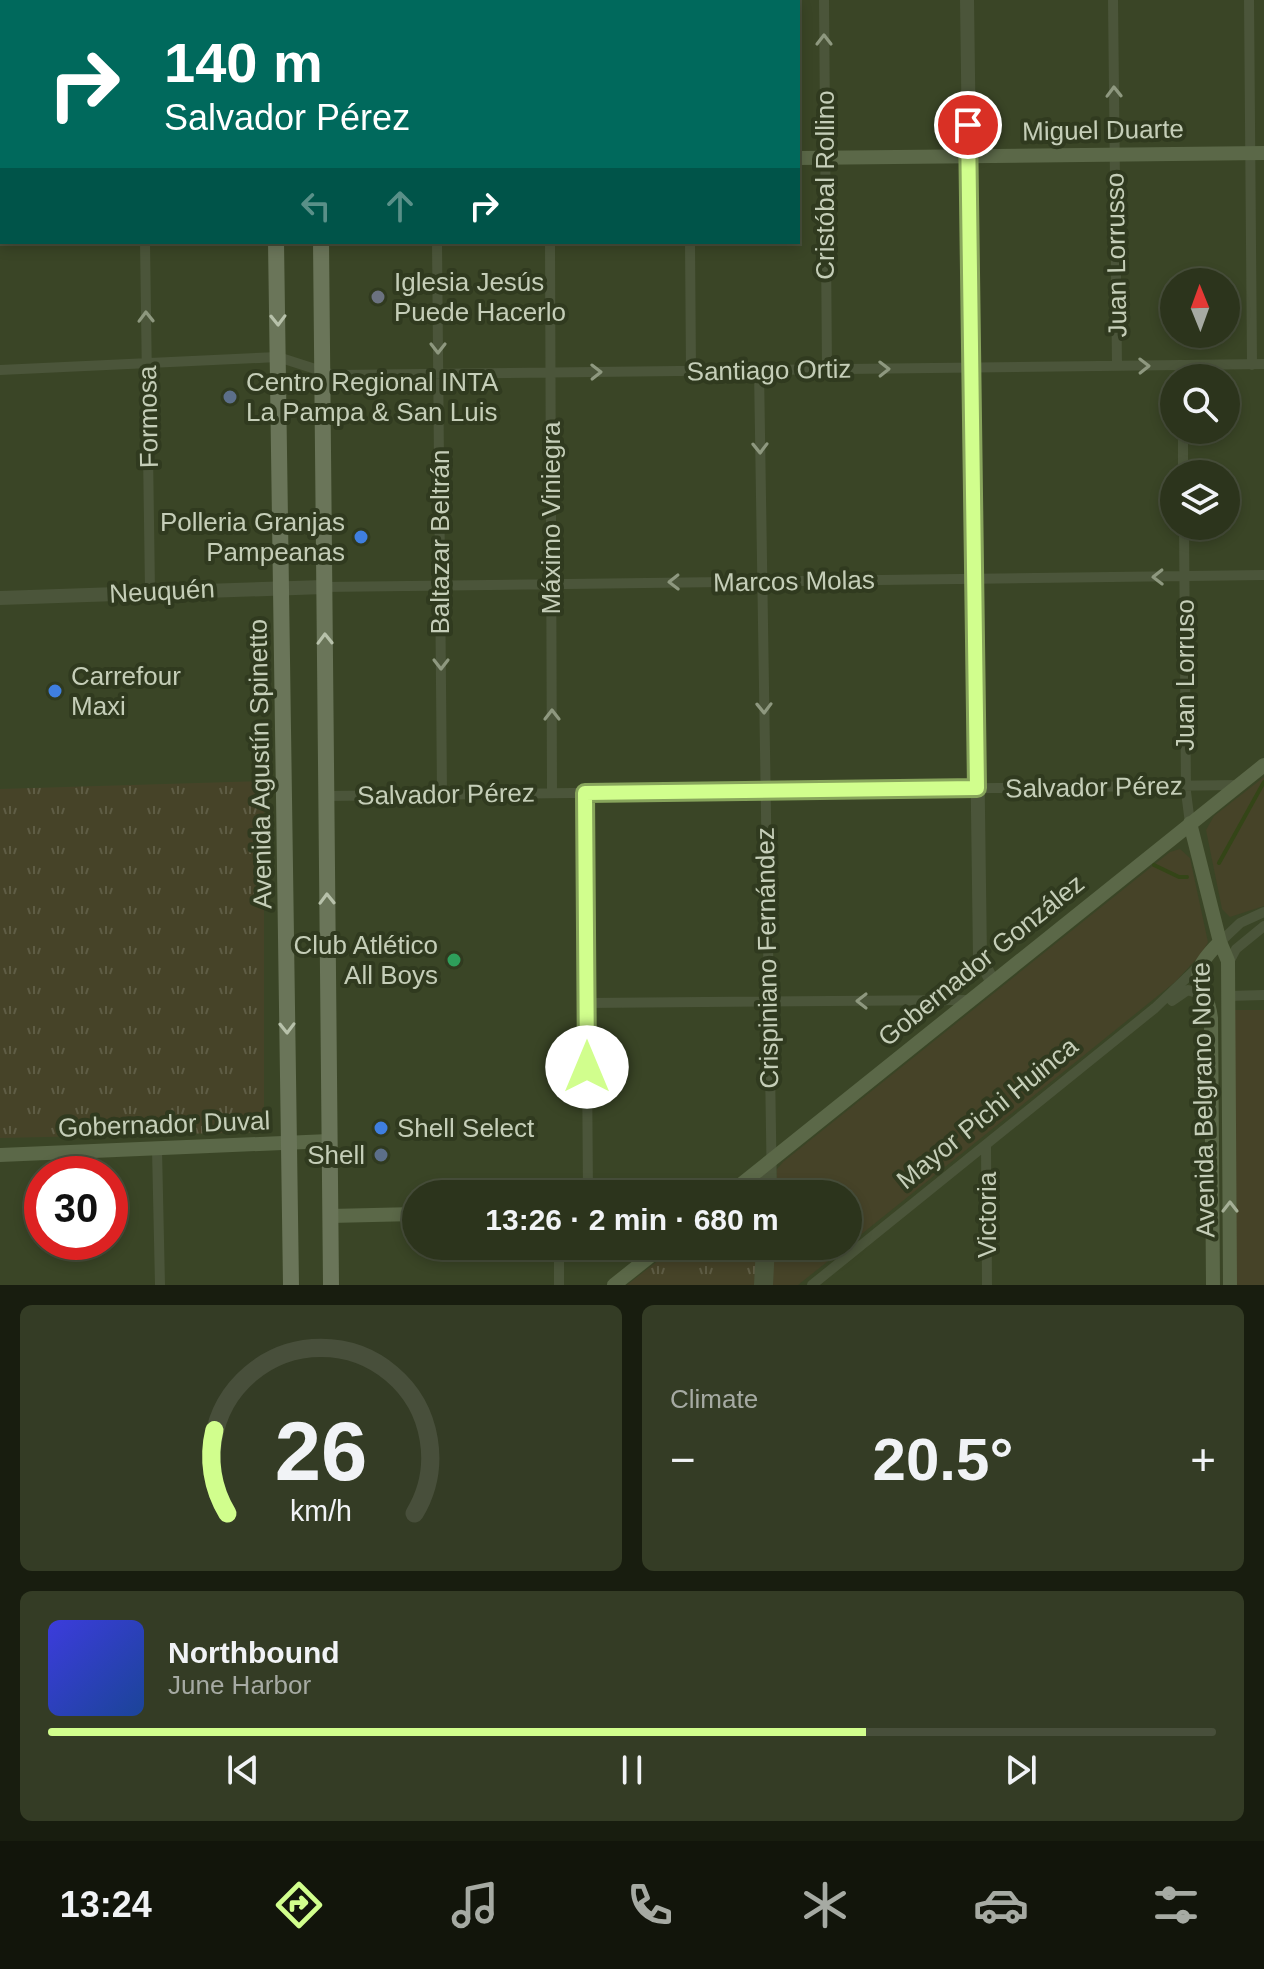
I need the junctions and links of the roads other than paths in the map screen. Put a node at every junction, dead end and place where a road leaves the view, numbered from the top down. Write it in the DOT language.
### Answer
graph roads {
  1 [pos="824,0"];
  2 [pos="967,0"];
  3 [pos="1113,0"];
  4 [pos="1249,0"];
  5 [pos="1257,153"];
  6 [pos="1114,154"];
  7 [pos="969,156"];
  8 [pos="825,157"];
  9 [pos="800,158"];
  10 [pos="145,244"];
  11 [pos="276,244"];
  12 [pos="321,244"];
  13 [pos="437,244"];
  14 [pos="550,244"];
  15 [pos="690,244"];
  16 [pos="278,357"];
  17 [pos="147,363"];
  18 [pos="1264,364"];
  19 [pos="1160,365"];
  20 [pos="1240,365"];
  21 [pos="1252,365"];
  22 [pos="1117,366"];
  23 [pos="972,368"];
  24 [pos="0,370"];
  25 [pos="759,370"];
  26 [pos="827,370"];
  27 [pos="691,371"];
  28 [pos="322,373"];
  29 [pos="551,373"];
  30 [pos="438,374"];
  31 [pos="1184,540"];
  32 [pos="1264,575"];
  33 [pos="1184,576"];
  34 [pos="975,579"];
  35 [pos="762,581"];
  36 [pos="551,584"];
  37 [pos="281,585"];
  38 [pos="440,585"];
  39 [pos="324,587"];
  40 [pos="150,591"];
  41 [pos="0,598"];
  42 [pos="1264,765"];
  43 [pos="1239,785"];
  44 [pos="1186,786"];
  45 [pos="977,788"];
  46 [pos="765,791"];
  47 [pos="552,793"];
  48 [pos="585,793"];
  49 [pos="442,794"];
  50 [pos="326,796"];
  51 [pos="1190,823"];
  52 [pos="1264,912"];
  53 [pos="1264,926"];
  54 [pos="1220,942"];
  55 [pos="1203,961"];
  56 [pos="1228,964"];
  57 [pos="992,981"];
  58 [pos="1264,995"];
  59 [pos="1228,996"];
  60 [pos="1205,998"];
  61 [pos="968,1000"];
  62 [pos="768,1002"];
  63 [pos="587,1003"];
  64 [pos="1155,1008"];
  65 [pos="329,1141"];
  66 [pos="289,1143"];
  67 [pos="986,1145"];
  68 [pos="157,1149"];
  69 [pos="0,1155"];
  70 [pos="770,1161"];
  71 [pos="588,1180"];
  72 [pos="746,1180"];
  73 [pos="766,1180"];
  74 [pos="771,1180"];
  75 [pos="402,1214"];
  76 [pos="330,1216"];
  77 [pos="559,1260"];
  78 [pos="645,1260"];
  79 [pos="760,1260"];
  80 [pos="769,1260"];
  81 [pos="160,1285"];
  82 [pos="291,1285"];
  83 [pos="331,1285"];
  84 [pos="559,1285"];
  85 [pos="614,1285"];
  86 [pos="759,1285"];
  87 [pos="768,1285"];
  88 [pos="812,1285"];
  89 [pos="987,1285"];
  90 [pos="1213,1285"];
  91 [pos="1230,1285"];
  8 -- 1 [label="street, Cristóbal Rollino, one-way"];
  2 -- 7 [label="street"];
  6 -- 3 [label="street, Juan Lorrusso, one-way"];
  4 -- 5 [label="street"];
  5 -- 6 [label="main road, Miguel Duarte"];
  5 -- 21 [label="street"];
  6 -- 7 [label="main road, Miguel Duarte"];
  6 -- 22 [label="street, Juan Lorrusso"];
  7 -- 8 [label="main road, Miguel Duarte"];
  7 -- 23 [label="street"];
  8 -- 9 [label="main road, Miguel Duarte"];
  8 -- 26 [label="street, Cristóbal Rollino"];
  17 -- 10 [label="street, Formosa, one-way"];
  11 -- 16 [label="main road, Avenida Agustín Spinetto, one-way"];
  12 -- 28 [label="main road"];
  13 -- 30 [label="street, Baltazar Beltrán, one-way"];
  14 -- 29 [label="street, Máximo Viniegra"];
  15 -- 27 [label="street"];
  16 -- 17 [label="street"];
  16 -- 28 [label="street, Santiago Ortiz"];
  16 -- 37 [label="main road, Avenida Agustín Spinetto"];
  17 -- 24 [label="street"];
  17 -- 40 [label="street, Formosa"];
  18 -- 21 [label="street, Santiago Ortiz"];
  22 -- 19 [label="street, Santiago Ortiz, one-way"];
  20 -- 21 [label="street, Santiago Ortiz"];
  22 -- 23 [label="street, Santiago Ortiz"];
  26 -- 23 [label="street, Santiago Ortiz, one-way"];
  23 -- 34 [label="street"];
  25 -- 26 [label="street, Santiago Ortiz"];
  25 -- 27 [label="street, Santiago Ortiz"];
  25 -- 35 [label="street, Crispiniano Fernández, one-way"];
  29 -- 27 [label="street, Santiago Ortiz, one-way"];
  28 -- 30 [label="street, Santiago Ortiz"];
  28 -- 39 [label="main road"];
  29 -- 30 [label="street, Santiago Ortiz"];
  29 -- 36 [label="street, Máximo Viniegra"];
  30 -- 38 [label="street, Baltazar Beltrán"];
  31 -- 33 [label="street, Juan Lorruso"];
  32 -- 33 [label="street, Marcos Molas"];
  33 -- 34 [label="street, Marcos Molas, one-way"];
  33 -- 44 [label="street, Juan Lorruso"];
  34 -- 35 [label="street, Marcos Molas"];
  34 -- 45 [label="street"];
  35 -- 36 [label="street, Marcos Molas, one-way"];
  35 -- 46 [label="street, Crispiniano Fernández, one-way"];
  36 -- 38 [label="street, Marcos Molas"];
  47 -- 36 [label="street, Máximo Viniegra, one-way"];
  37 -- 39 [label="street, Neuquén"];
  37 -- 40 [label="street, Neuquén"];
  37 -- 66 [label="main road, Avenida Agustín Spinetto, one-way"];
  38 -- 39 [label="street, Marcos Molas"];
  38 -- 49 [label="street, Baltazar Beltrán, one-way"];
  50 -- 39 [label="main road, one-way"];
  40 -- 41 [label="street, Neuquén"];
  42 -- 43 [label="main road, Gobernador González"];
  43 -- 44 [label="street, Salvador Pérez"];
  43 -- 51 [label="main road, Gobernador González"];
  44 -- 45 [label="street, Salvador Pérez"];
  44 -- 51 [label="street, Juan Lorruso"];
  45 -- 46 [label="street, Salvador Pérez"];
  45 -- 57 [label="street"];
  46 -- 48 [label="street, Salvador Pérez"];
  46 -- 62 [label="street, Crispiniano Fernández"];
  47 -- 48 [label="street, Salvador Pérez"];
  47 -- 49 [label="street, Salvador Pérez"];
  48 -- 63 [label="street"];
  49 -- 50 [label="street, Salvador Pérez"];
  65 -- 50 [label="main road, one-way"];
  51 -- 54 [label="main road, Avenida Belgrano Norte"];
  51 -- 57 [label="main road, Gobernador González"];
  52 -- 54 [label="street, Mayor Pichi Huinca"];
  53 -- 56 [label="street"];
  54 -- 55 [label="main road, Mayor Pichi Huinca"];
  54 -- 56 [label="main road, Avenida Belgrano Norte"];
  55 -- 60 [label="main road, Avenida Belgrano Norte"];
  55 -- 64 [label="street, Mayor Pichi Huinca"];
  56 -- 59 [label="main road, Avenida Belgrano Norte"];
  57 -- 61 [label="main road, Gobernador González"];
  58 -- 59 [label="street"];
  59 -- 60 [label="main road"];
  91 -- 59 [label="main road, Avenida Belgrano Norte, one-way"];
  60 -- 64 [label="street, Mayor Pichi Huinca"];
  60 -- 90 [label="main road, Avenida Belgrano Norte"];
  61 -- 62 [label="street, one-way"];
  61 -- 70 [label="main road, Gobernador González"];
  62 -- 63 [label="street"];
  62 -- 70 [label="street, Crispiniano Fernández"];
  63 -- 71 [label="street"];
  64 -- 67 [label="street, Mayor Pichi Huinca"];
  65 -- 66 [label="main road, Gobernador Duval"];
  65 -- 76 [label="main road"];
  66 -- 68 [label="main road, Gobernador Duval"];
  66 -- 82 [label="main road, Avenida Agustín Spinetto"];
  67 -- 88 [label="street, Mayor Pichi Huinca"];
  67 -- 89 [label="street, Victoria"];
  68 -- 69 [label="main road, Gobernador Duval"];
  68 -- 81 [label="street"];
  70 -- 72 [label="main road, Gobernador González"];
  70 -- 73 [label="street, Crispiniano Fernández"];
  70 -- 74 [label="street, Crispiniano Fernández"];
  75 -- 76 [label="main road"];
  76 -- 83 [label="main road"];
  77 -- 84 [label="street"];
  78 -- 85 [label="main road"];
  79 -- 86 [label="street"];
  80 -- 87 [label="street"];
}
